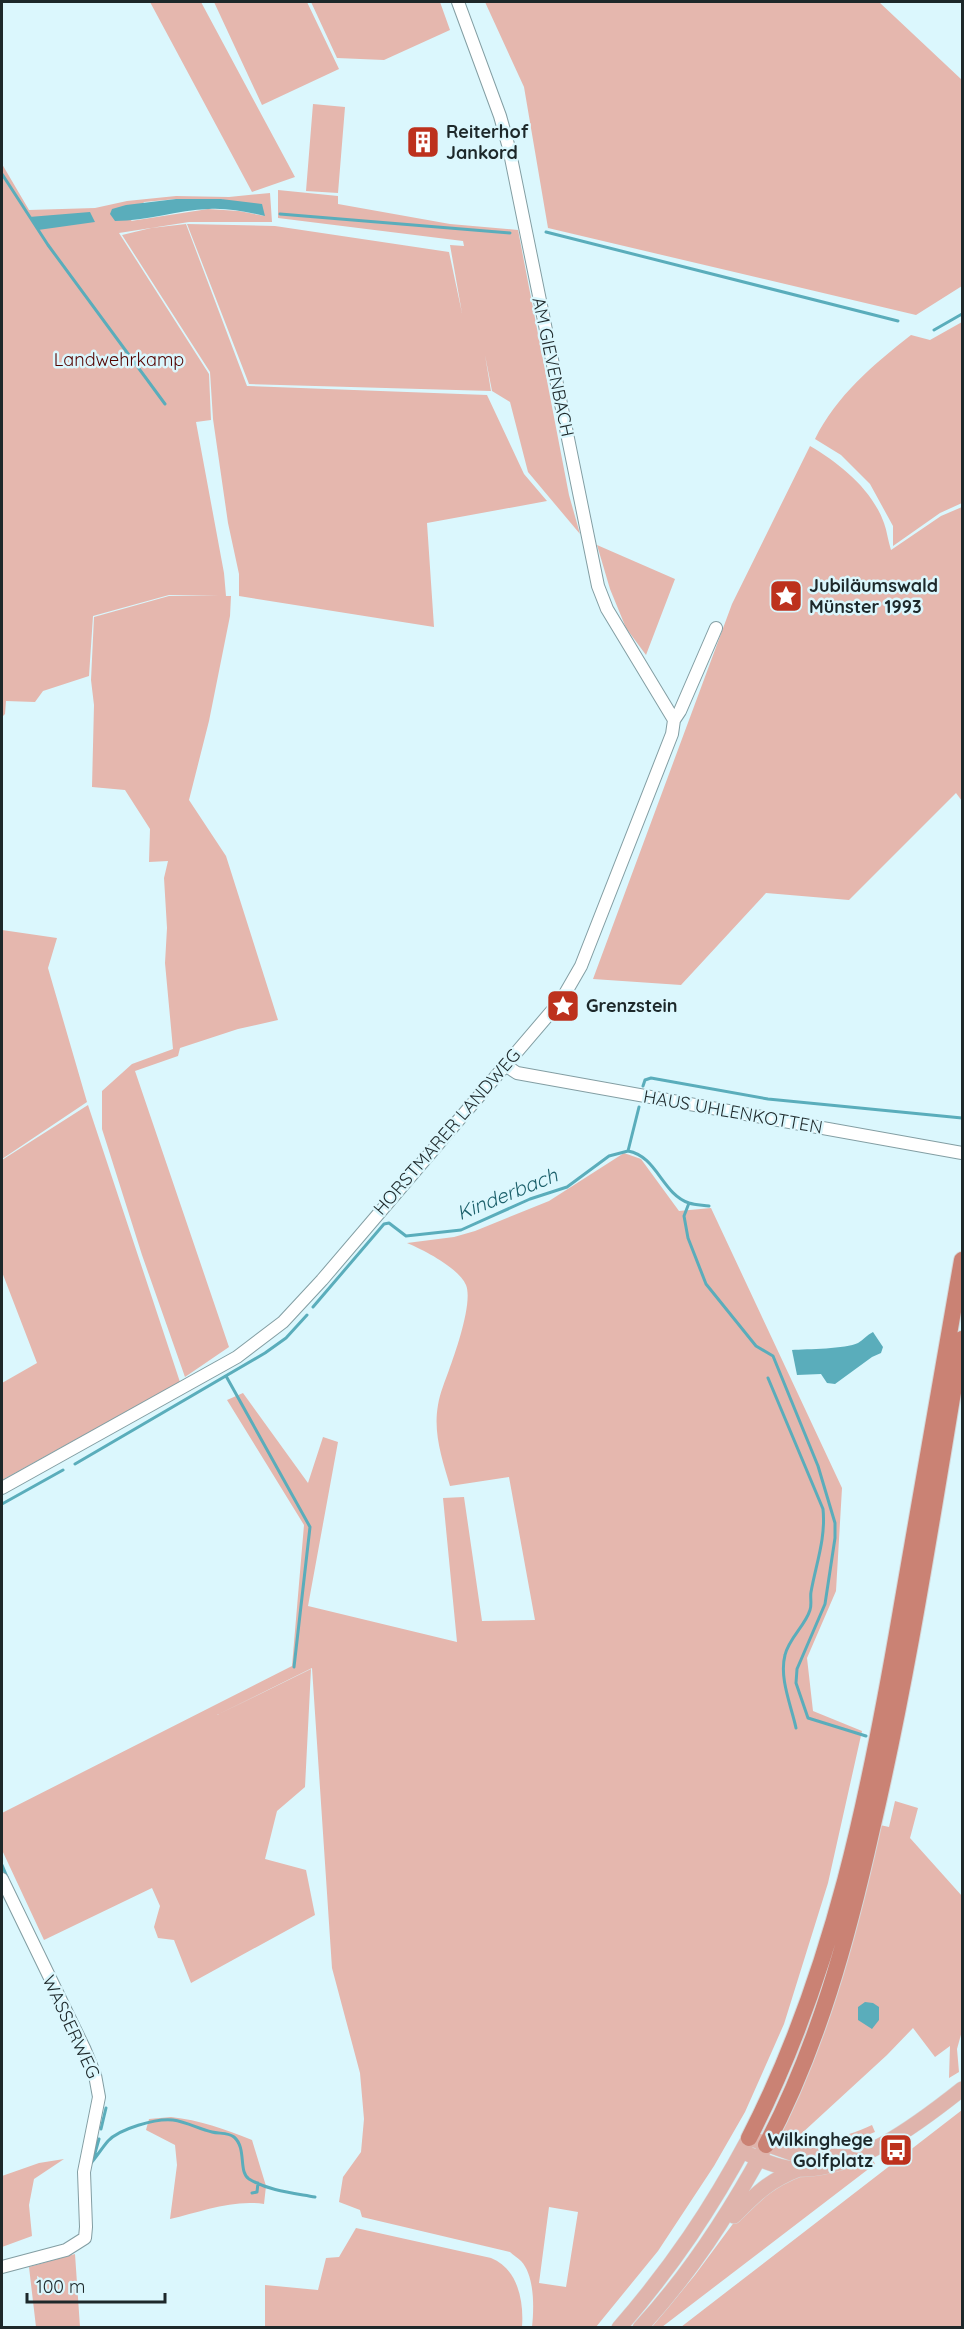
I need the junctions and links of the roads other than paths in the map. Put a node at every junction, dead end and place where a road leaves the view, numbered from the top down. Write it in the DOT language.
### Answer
graph roads {
  1 [pos="458,2"];
  2 [pos="716,628"];
  3 [pos="674,720"];
  4 [pos="505,1065"];
  5 [pos="959,1153"];
  6 [pos="963,1260"];
  7 [pos="963,1339"];
  8 [pos="2,1488"];
  9 [pos="2,1880"];
  10 [pos="963,2090"];
  11 [pos="745,2144"];
  12 [pos="762,2152"];
  13 [pos="852,2157"];
  14 [pos="801,2169"];
  15 [pos="716,2231"];
  16 [pos="2,2267"];
  17 [pos="619,2328"];
  18 [pos="640,2328"];
  1 -- 3 [label="street, AM GIEVENBACH"];
  2 -- 3 [label="street, HORSTMARER LANDWEG"];
  3 -- 4 [label="street, HORSTMARER LANDWEG"];
  4 -- 5 [label="street, HAUS UHLENKOTTEN"];
  4 -- 8 [label="street, HORSTMARER LANDWEG"];
  6 -- 11 [label="highway"];
  7 -- 12 [label="highway"];
  9 -- 16 [label="street, WASSERWEG"];
  10 -- 13 [label="main road"];
  11 -- 12 [label="main road"];
  11 -- 17 [label="main road"];
  12 -- 13 [label="main road"];
  12 -- 14 [label="main road"];
  12 -- 15 [label="main road"];
  13 -- 14 [label="main road"];
  14 -- 15 [label="main road"];
  15 -- 18 [label="main road"];
}
